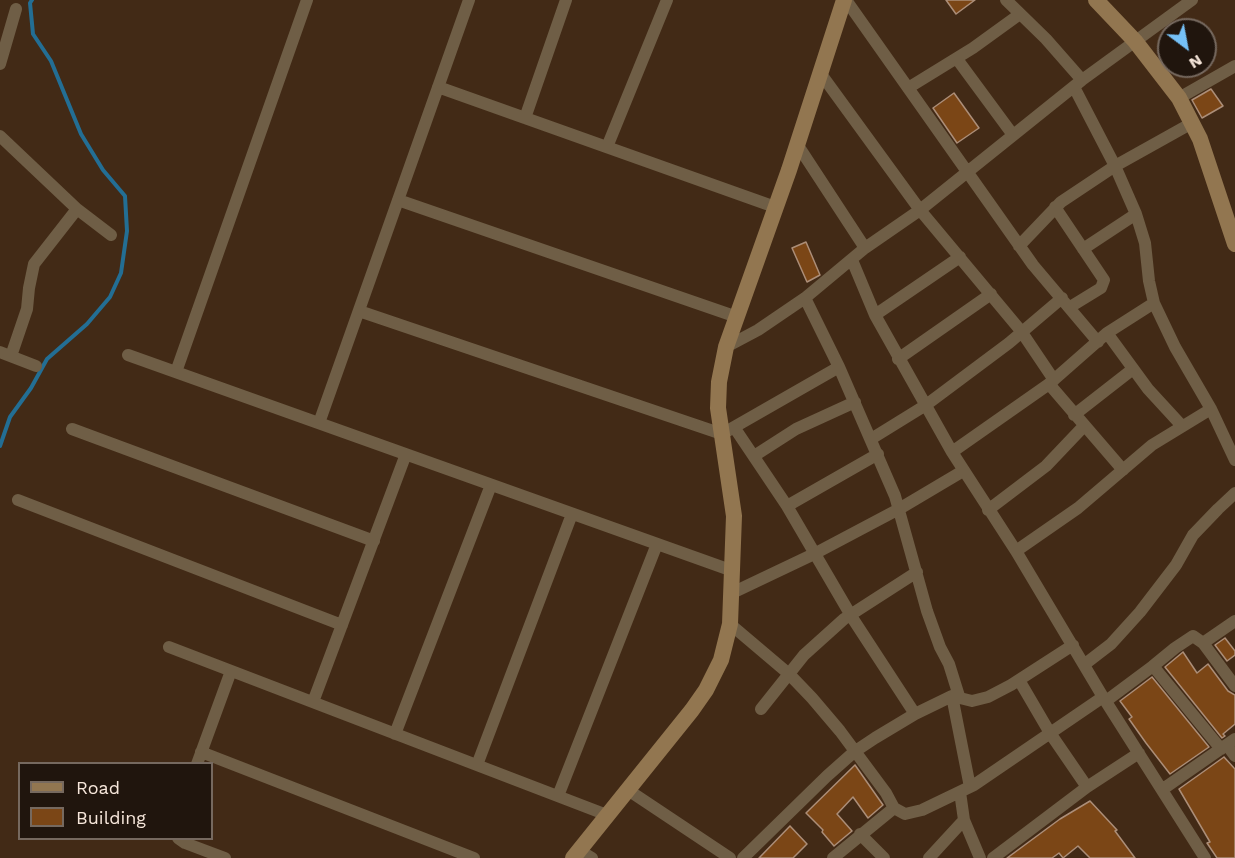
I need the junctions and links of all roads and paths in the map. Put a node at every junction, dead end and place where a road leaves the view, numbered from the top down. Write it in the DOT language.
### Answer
graph roads {
  1 [pos="307,0"];
  2 [pos="469,0"];
  3 [pos="566,0"];
  4 [pos="667,0"];
  5 [pos="845,0"];
  6 [pos="1006,0"];
  7 [pos="1096,0"];
  8 [pos="1190,0"];
  9 [pos="16,9"];
  10 [pos="1020,14"];
  11 [pos="1135,41"];
  12 [pos="957,59"];
  13 [pos="0,64"];
  14 [pos="1235,66"];
  15 [pos="821,74"];
  16 [pos="1078,84"];
  17 [pos="438,87"];
  18 [pos="908,88"];
  19 [pos="1179,98"];
  20 [pos="525,118"];
  21 [pos="1192,123"];
  22 [pos="1013,135"];
  23 [pos="0,136"];
  24 [pos="797,144"];
  25 [pos="607,147"];
  26 [pos="1115,166"];
  27 [pos="968,171"];
  28 [pos="398,200"];
  29 [pos="775,207"];
  30 [pos="1055,207"];
  31 [pos="77,208"];
  32 [pos="920,210"];
  33 [pos="1136,214"];
  34 [pos="111,235"];
  35 [pos="1235,244"];
  36 [pos="1019,246"];
  37 [pos="865,248"];
  38 [pos="1083,249"];
  39 [pos="960,257"];
  40 [pos="852,260"];
  41 [pos="991,294"];
  42 [pos="805,298"];
  43 [pos="1066,303"];
  44 [pos="1154,303"];
  45 [pos="359,311"];
  46 [pos="875,315"];
  47 [pos="736,317"];
  48 [pos="1021,331"];
  49 [pos="1107,333"];
  50 [pos="1098,342"];
  51 [pos="726,347"];
  52 [pos="5,354"];
  53 [pos="128,355"];
  54 [pos="898,358"];
  55 [pos="36,366"];
  56 [pos="839,367"];
  57 [pos="1133,369"];
  58 [pos="176,372"];
  59 [pos="1051,382"];
  60 [pos="855,402"];
  61 [pos="926,405"];
  62 [pos="1211,409"];
  63 [pos="1074,415"];
  64 [pos="319,423"];
  65 [pos="1084,426"];
  66 [pos="1182,426"];
  67 [pos="72,429"];
  68 [pos="728,431"];
  69 [pos="871,439"];
  70 [pos="952,452"];
  71 [pos="406,454"];
  72 [pos="878,454"];
  73 [pos="754,456"];
  74 [pos="1235,460"];
  75 [pos="1123,470"];
  76 [pos="963,471"];
  77 [pos="491,485"];
  78 [pos="1235,494"];
  79 [pos="18,500"];
  80 [pos="787,506"];
  81 [pos="899,509"];
  82 [pos="988,510"];
  83 [pos="572,514"];
  84 [pos="374,541"];
  85 [pos="657,544"];
  86 [pos="1016,551"];
  87 [pos="814,554"];
  88 [pos="733,571"];
  89 [pos="917,572"];
  90 [pos="732,593"];
  91 [pos="850,614"];
  92 [pos="1235,621"];
  93 [pos="730,624"];
  94 [pos="342,625"];
  95 [pos="1203,643"];
  96 [pos="1073,645"];
  97 [pos="169,647"];
  98 [pos="1085,664"];
  99 [pos="1153,666"];
  100 [pos="231,671"];
  101 [pos="789,674"];
  102 [pos="1019,680"];
  103 [pos="1233,680"];
  104 [pos="955,696"];
  105 [pos="1104,699"];
  106 [pos="313,702"];
  107 [pos="761,709"];
  108 [pos="915,714"];
  109 [pos="1050,733"];
  110 [pos="395,734"];
  111 [pos="1228,744"];
  112 [pos="854,752"];
  113 [pos="1139,753"];
  114 [pos="1235,756"];
  115 [pos="199,758"];
  116 [pos="213,763"];
  117 [pos="477,765"];
  118 [pos="1087,787"];
  119 [pos="1163,789"];
  120 [pos="628,790"];
  121 [pos="965,790"];
  122 [pos="558,796"];
  123 [pos="894,808"];
  124 [pos="608,815"];
  125 [pos="964,820"];
  126 [pos="860,834"];
  127 [pos="181,840"];
  128 [pos="582,855"];
  129 [pos="225,858"];
  130 [pos="474,858"];
  131 [pos="730,858"];
  132 [pos="743,858"];
  133 [pos="833,858"];
  134 [pos="884,858"];
  135 [pos="929,858"];
  136 [pos="981,858"];
  137 [pos="993,858"];
  138 [pos="1205,858"];
  1 -- 58 [label="street"];
  2 -- 17 [label="street"];
  3 -- 20 [label="street"];
  4 -- 25 [label="street"];
  5 -- 15 [label="main road"];
  5 -- 18 [label="street"];
  6 -- 10 [label="street"];
  7 -- 11 [label="main road"];
  8 -- 11 [label="street"];
  9 -- 13 [label="street"];
  10 -- 12 [label="street"];
  10 -- 16 [label="street"];
  11 -- 16 [label="street"];
  11 -- 19 [label="main road"];
  12 -- 18 [label="street"];
  12 -- 22 [label="street"];
  14 -- 19 [label="street"];
  15 -- 24 [label="main road"];
  15 -- 32 [label="street"];
  16 -- 22 [label="street"];
  16 -- 26 [label="street"];
  17 -- 20 [label="street"];
  17 -- 28 [label="street"];
  18 -- 27 [label="street"];
  19 -- 21 [label="main road"];
  20 -- 25 [label="street"];
  21 -- 26 [label="street"];
  21 -- 35 [label="main road"];
  22 -- 27 [label="street"];
  23 -- 31 [label="street"];
  24 -- 29 [label="main road"];
  24 -- 37 [label="street"];
  25 -- 29 [label="street"];
  26 -- 30 [label="street"];
  26 -- 33 [label="street"];
  27 -- 32 [label="street"];
  27 -- 36 [label="street"];
  28 -- 45 [label="street"];
  28 -- 47 [label="street"];
  29 -- 47 [label="main road"];
  30 -- 36 [label="street"];
  30 -- 38 [label="street"];
  31 -- 34 [label="street"];
  31 -- 52 [label="street"];
  32 -- 37 [label="street"];
  32 -- 39 [label="street"];
  33 -- 38 [label="street"];
  33 -- 44 [label="street"];
  36 -- 43 [label="street"];
  37 -- 40 [label="street"];
  38 -- 43 [label="street"];
  39 -- 41 [label="street"];
  39 -- 46 [label="street"];
  40 -- 42 [label="street"];
  40 -- 46 [label="street"];
  41 -- 48 [label="street"];
  41 -- 54 [label="street"];
  42 -- 51 [label="street"];
  42 -- 56 [label="street"];
  43 -- 48 [label="street"];
  43 -- 50 [label="street"];
  44 -- 49 [label="street"];
  44 -- 62 [label="street"];
  45 -- 64 [label="street"];
  45 -- 68 [label="street"];
  46 -- 54 [label="street"];
  47 -- 51 [label="main road"];
  48 -- 59 [label="street"];
  48 -- 61 [label="street"];
  49 -- 50 [label="street"];
  49 -- 57 [label="street"];
  50 -- 59 [label="street"];
  51 -- 68 [label="main road"];
  52 -- 55 [label="street"];
  53 -- 58 [label="street"];
  54 -- 61 [label="street"];
  56 -- 60 [label="street"];
  56 -- 68 [label="street"];
  57 -- 63 [label="street"];
  57 -- 66 [label="street"];
  58 -- 64 [label="street"];
  59 -- 63 [label="street"];
  59 -- 70 [label="street"];
  60 -- 69 [label="street"];
  60 -- 73 [label="street"];
  61 -- 69 [label="street"];
  61 -- 70 [label="street"];
  62 -- 66 [label="street"];
  62 -- 74 [label="street"];
  63 -- 65 [label="street"];
  64 -- 71 [label="street"];
  65 -- 75 [label="street"];
  65 -- 82 [label="street"];
  66 -- 75 [label="street"];
  67 -- 84 [label="street"];
  68 -- 73 [label="street"];
  68 -- 88 [label="main road"];
  69 -- 72 [label="street"];
  70 -- 76 [label="street"];
  71 -- 77 [label="street"];
  71 -- 84 [label="street"];
  72 -- 80 [label="street"];
  72 -- 81 [label="street"];
  73 -- 80 [label="street"];
  75 -- 86 [label="street"];
  76 -- 81 [label="street"];
  76 -- 82 [label="street"];
  77 -- 83 [label="street"];
  77 -- 110 [label="street"];
  78 -- 98 [label="street"];
  79 -- 94 [label="street"];
  80 -- 87 [label="street"];
  81 -- 87 [label="street"];
  81 -- 89 [label="street"];
  82 -- 86 [label="street"];
  83 -- 85 [label="street"];
  83 -- 117 [label="street"];
  84 -- 94 [label="street"];
  85 -- 88 [label="street"];
  85 -- 122 [label="street"];
  86 -- 96 [label="street"];
  87 -- 90 [label="street"];
  87 -- 91 [label="street"];
  88 -- 90 [label="main road"];
  89 -- 91 [label="street"];
  89 -- 104 [label="street"];
  90 -- 93 [label="main road"];
  91 -- 101 [label="street"];
  91 -- 108 [label="street"];
  92 -- 95 [label="street"];
  93 -- 101 [label="street"];
  93 -- 120 [label="main road"];
  94 -- 106 [label="street"];
  95 -- 99 [label="street"];
  95 -- 103 [label="street"];
  96 -- 98 [label="street"];
  96 -- 102 [label="street"];
  97 -- 100 [label="street"];
  98 -- 105 [label="street"];
  99 -- 105 [label="street"];
  99 -- 111 [label="street"];
  100 -- 106 [label="street"];
  100 -- 115 [label="street"];
  101 -- 107 [label="street"];
  101 -- 112 [label="street"];
  102 -- 104 [label="street"];
  102 -- 109 [label="street"];
  104 -- 108 [label="street"];
  104 -- 121 [label="street"];
  105 -- 109 [label="street"];
  105 -- 113 [label="street"];
  106 -- 110 [label="street"];
  108 -- 112 [label="street"];
  109 -- 118 [label="street"];
  109 -- 121 [label="street"];
  110 -- 117 [label="street"];
  111 -- 114 [label="street"];
  111 -- 119 [label="street"];
  112 -- 123 [label="street"];
  112 -- 132 [label="street"];
  113 -- 118 [label="street"];
  113 -- 119 [label="street"];
  116 -- 130 [label="street"];
  117 -- 122 [label="street"];
  118 -- 137 [label="street"];
  119 -- 138 [label="street"];
  120 -- 124 [label="main road"];
  120 -- 131 [label="street"];
  121 -- 123 [label="street"];
  121 -- 125 [label="street"];
  122 -- 124 [label="street"];
  123 -- 126 [label="street"];
  124 -- 128 [label="main road"];
  125 -- 135 [label="street"];
  125 -- 136 [label="street"];
  126 -- 133 [label="street"];
  126 -- 134 [label="street"];
  127 -- 129 [label="street"];
}
